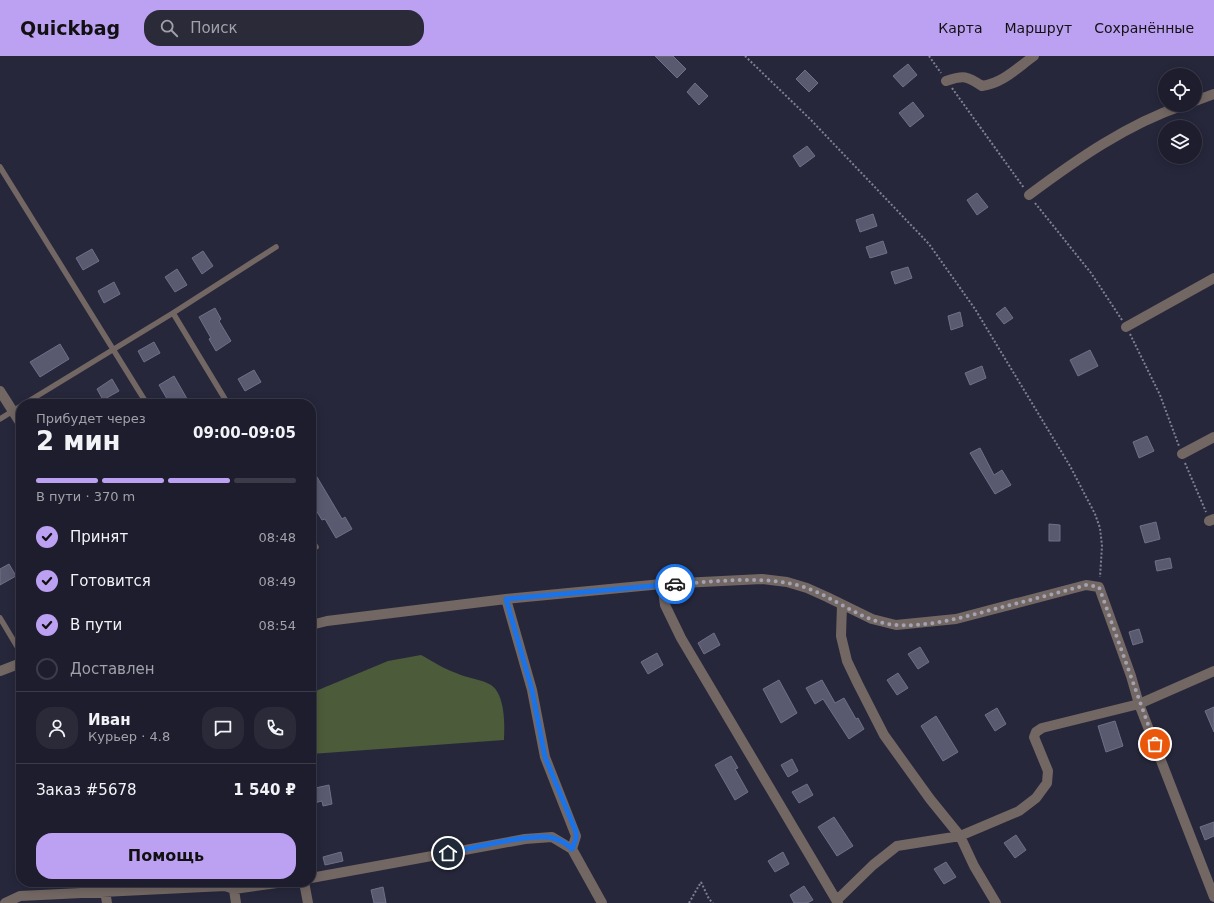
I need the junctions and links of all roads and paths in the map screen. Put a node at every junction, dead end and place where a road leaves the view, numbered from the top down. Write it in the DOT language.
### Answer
graph roads {
  1 [pos="745,56"];
  2 [pos="929,56"];
  3 [pos="1034,56"];
  4 [pos="946,81"];
  5 [pos="1214,94"];
  6 [pos="1202,98"];
  7 [pos="1165,112"];
  8 [pos="0,167"];
  9 [pos="1029,195"];
  10 [pos="276,247"];
  11 [pos="1214,278"];
  12 [pos="173,313"];
  13 [pos="1126,327"];
  14 [pos="113,351"];
  15 [pos="0,391"];
  16 [pos="32,399"];
  17 [pos="144,399"];
  18 [pos="225,399"];
  19 [pos="16,407"];
  20 [pos="16,409"];
  21 [pos="0,419"];
  22 [pos="1214,437"];
  23 [pos="1182,454"];
  24 [pos="1212,520"];
  25 [pos="662,584"];
  26 [pos="1099,587"];
  27 [pos="506,599"];
  28 [pos="842,605"];
  29 [pos="0,618"];
  30 [pos="316,623"];
  31 [pos="16,645"];
  32 [pos="16,665"];
  33 [pos="0,671"];
  34 [pos="1214,671"];
  35 [pos="1139,704"];
  36 [pos="960,836"];
  37 [pos="572,849"];
  38 [pos="316,877"];
  39 [pos="201,887"];
  40 [pos="233,887"];
  41 [pos="305,887"];
  42 [pos="105,891"];
  43 [pos="1214,897"];
  44 [pos="838,902"];
  45 [pos="5,903"];
  46 [pos="107,903"];
  47 [pos="236,903"];
  48 [pos="308,903"];
  49 [pos="602,903"];
  50 [pos="688,903"];
  51 [pos="713,903"];
  52 [pos="996,903"];
  1 -- 26 [label="path"];
  2 -- 4 [label="path"];
  3 -- 4 [label="street"];
  4 -- 9 [label="path"];
  5 -- 6 [label="street"];
  7 -- 9 [label="street"];
  8 -- 14 [label="lane"];
  9 -- 13 [label="path"];
  10 -- 12 [label="lane"];
  11 -- 13 [label="street"];
  12 -- 14 [label="lane"];
  12 -- 18 [label="lane"];
  13 -- 23 [label="path"];
  14 -- 16 [label="lane"];
  14 -- 17 [label="lane"];
  15 -- 19 [label="street"];
  20 -- 21 [label="lane"];
  22 -- 23 [label="street"];
  23 -- 24 [label="path"];
  25 -- 27 [label="street"];
  25 -- 28 [label="street"];
  25 -- 44 [label="street"];
  26 -- 28 [label="street"];
  26 -- 35 [label="street"];
  27 -- 30 [label="street"];
  27 -- 37 [label="street"];
  28 -- 36 [label="street"];
  29 -- 31 [label="lane"];
  32 -- 33 [label="street"];
  34 -- 35 [label="street"];
  35 -- 36 [label="street"];
  35 -- 43 [label="street"];
  36 -- 44 [label="street"];
  36 -- 52 [label="street"];
  37 -- 38 [label="street"];
  37 -- 49 [label="street"];
  39 -- 42 [label="street"];
  40 -- 47 [label="street"];
  41 -- 48 [label="street"];
  42 -- 45 [label="street"];
  42 -- 46 [label="street"];
  50 -- 51 [label="path"];
}
